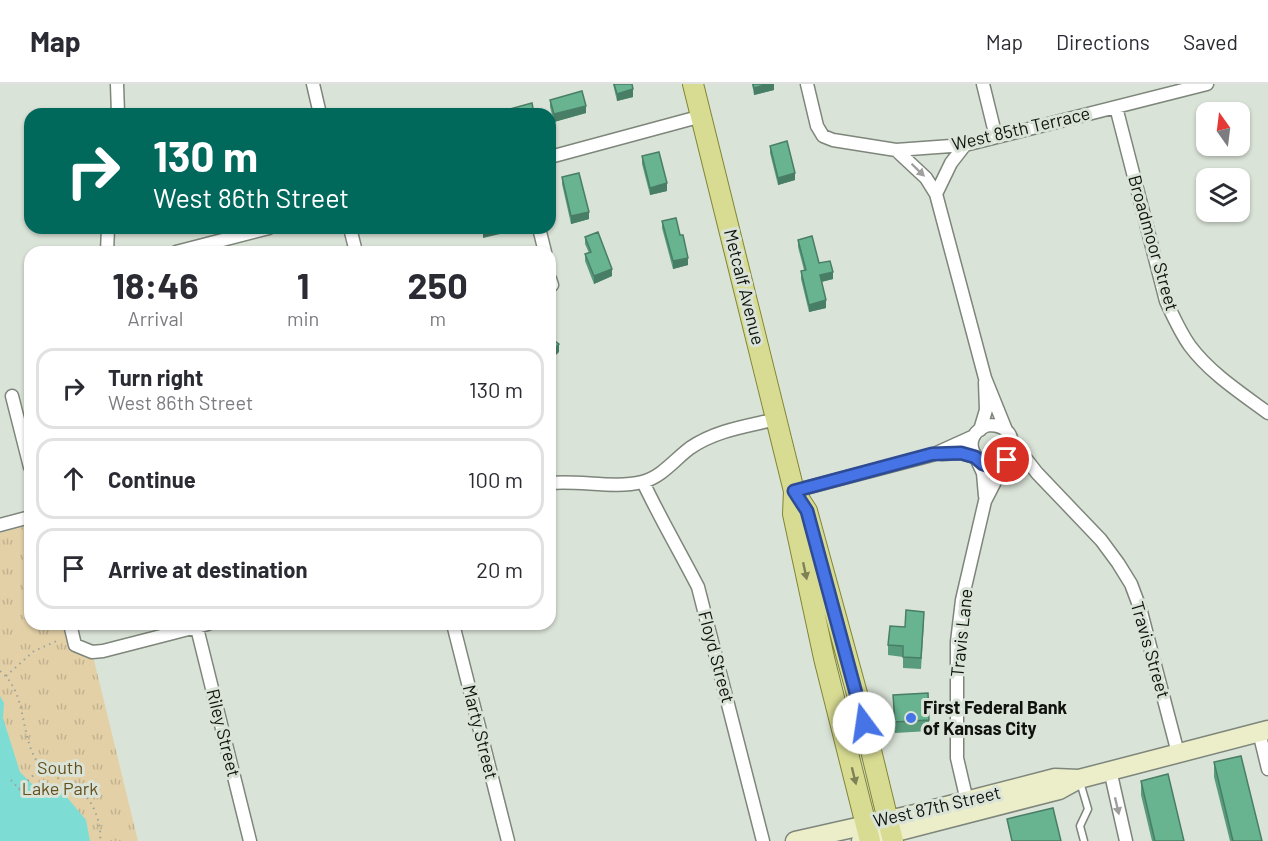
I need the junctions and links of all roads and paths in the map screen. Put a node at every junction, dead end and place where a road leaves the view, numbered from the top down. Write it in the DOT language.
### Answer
graph roads {
  1 [pos="117,84"];
  2 [pos="313,84"];
  3 [pos="693,84"];
  4 [pos="807,84"];
  5 [pos="983,84"];
  6 [pos="1207,84"];
  7 [pos="1116,107"];
  8 [pos="118,108"];
  9 [pos="319,108"];
  10 [pos="702,116"];
  11 [pos="996,137"];
  12 [pos="964,145"];
  13 [pos="896,150"];
  14 [pos="556,155"];
  15 [pos="936,194"];
  16 [pos="246,234"];
  17 [pos="199,246"];
  18 [pos="985,378"];
  19 [pos="12,396"];
  20 [pos="1268,413"];
  21 [pos="777,419"];
  22 [pos="977,433"];
  23 [pos="1009,436"];
  24 [pos="24,443"];
  25 [pos="932,454"];
  26 [pos="976,458"];
  27 [pos="1004,464"];
  28 [pos="1037,473"];
  29 [pos="643,482"];
  30 [pos="556,483"];
  31 [pos="794,491"];
  32 [pos="985,501"];
  33 [pos="24,519"];
  34 [pos="0,525"];
  35 [pos="71,630"];
  36 [pos="181,630"];
  37 [pos="201,630"];
  38 [pos="455,630"];
  39 [pos="59,640"];
  40 [pos="0,670"];
  41 [pos="6,676"];
  42 [pos="1264,731"];
  43 [pos="1178,753"];
  44 [pos="42,767"];
  45 [pos="1268,769"];
  46 [pos="1110,770"];
  47 [pos="1079,779"];
  48 [pos="11,780"];
  49 [pos="19,789"];
  50 [pos="27,797"];
  51 [pos="967,801"];
  52 [pos="890,831"];
  53 [pos="867,836"];
  54 [pos="100,841"];
  55 [pos="250,841"];
  56 [pos="508,841"];
  57 [pos="763,841"];
  58 [pos="795,841"];
  59 [pos="1084,841"];
  60 [pos="1126,841"];
  1 -- 8 [label="street"];
  2 -- 9 [label="street"];
  3 -- 10 [label="main road, Metcalf Avenue"];
  4 -- 13 [label="street, West 85th Terrace"];
  5 -- 11 [label="street"];
  6 -- 7 [label="street, West 85th Terrace"];
  7 -- 11 [label="street, West 85th Terrace"];
  7 -- 20 [label="street, Broadmoor Street"];
  10 -- 14 [label="street"];
  10 -- 21 [label="main road, Metcalf Avenue"];
  11 -- 12 [label="street, West 85th Terrace"];
  12 -- 13 [label="street, West 85th Terrace"];
  12 -- 15 [label="street"];
  13 -- 15 [label="street, Travis Street, one-way"];
  15 -- 18 [label="street, Travis Street"];
  16 -- 17 [label="street"];
  18 -- 22 [label="street, Travis Street"];
  18 -- 23 [label="street, Travis Street"];
  19 -- 24 [label="street"];
  21 -- 29 [label="street"];
  21 -- 31 [label="main road, Metcalf Avenue"];
  22 -- 23 [label="street"];
  22 -- 25 [label="street"];
  22 -- 26 [label="street"];
  23 -- 27 [label="street"];
  23 -- 28 [label="street, Travis Street"];
  25 -- 26 [label="street"];
  25 -- 31 [label="street"];
  26 -- 27 [label="street"];
  26 -- 32 [label="street, Travis Lane"];
  27 -- 28 [label="street, Travis Street"];
  27 -- 32 [label="street, Travis Lane"];
  28 -- 43 [label="street, Travis Street"];
  29 -- 30 [label="street"];
  29 -- 57 [label="street, Floyd Street"];
  31 -- 52 [label="main road, Metcalf Avenue"];
  31 -- 53 [label="main road, Metcalf Avenue, one-way"];
  32 -- 51 [label="street, Travis Lane"];
  33 -- 34 [label="street"];
  35 -- 36 [label="street"];
  37 -- 55 [label="street, Riley Street"];
  38 -- 56 [label="street, Marty Street"];
  39 -- 41 [label="path"];
  40 -- 41 [label="path"];
  41 -- 44 [label="path"];
  42 -- 43 [label="street, West 87th Street"];
  42 -- 45 [label="street"];
  43 -- 46 [label="street, West 87th Street"];
  44 -- 49 [label="path"];
  44 -- 54 [label="path"];
  46 -- 47 [label="street, West 87th Street"];
  46 -- 60 [label="street, one-way"];
  47 -- 51 [label="street, West 87th Street"];
  47 -- 52 [label="street, West 87th Street"];
  47 -- 59 [label="lane"];
  48 -- 49 [label="path"];
  49 -- 50 [label="path"];
  51 -- 52 [label="street, West 87th Street"];
  52 -- 53 [label="street, West 87th Street"];
  53 -- 58 [label="street, West 87th Street"];
}
